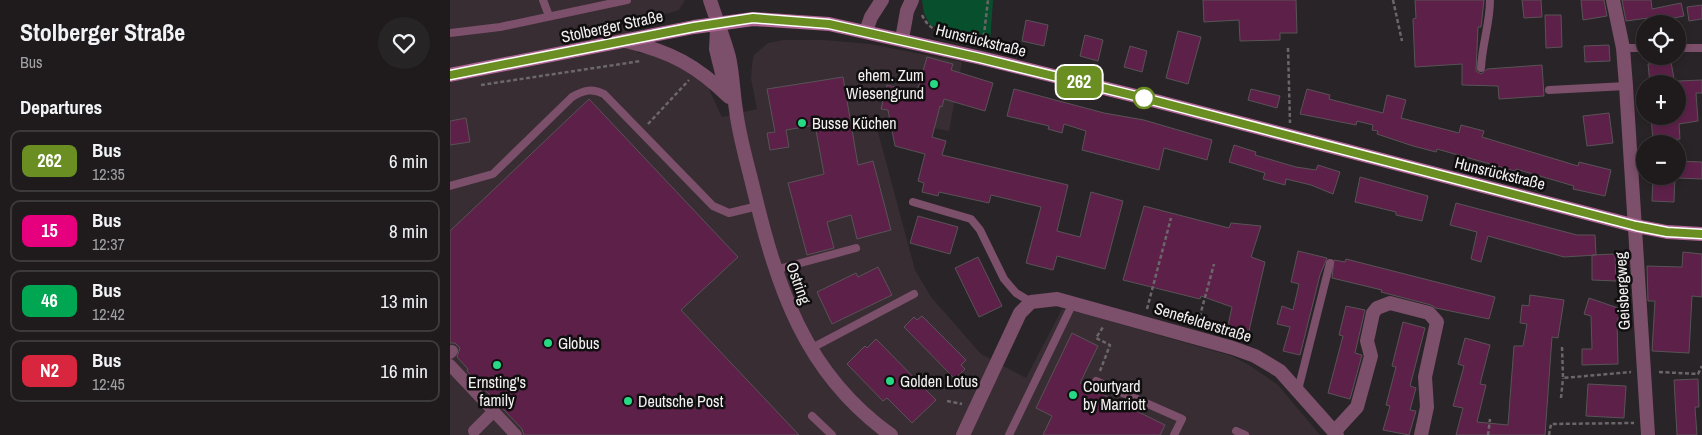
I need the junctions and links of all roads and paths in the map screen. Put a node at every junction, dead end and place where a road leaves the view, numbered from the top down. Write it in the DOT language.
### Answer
graph roads {
  1 [pos="544,0"];
  2 [pos="627,0"];
  3 [pos="710,0"];
  4 [pos="882,0"];
  5 [pos="988,0"];
  6 [pos="1393,0"];
  7 [pos="1490,0"];
  8 [pos="1613,0"];
  9 [pos="916,6"];
  10 [pos="549,16"];
  11 [pos="717,24"];
  12 [pos="866,31"];
  13 [pos="450,33"];
  14 [pos="958,37"];
  15 [pos="902,39"];
  16 [pos="626,41"];
  17 [pos="1402,41"];
  18 [pos="974,42"];
  19 [pos="1288,48"];
  20 [pos="1623,48"];
  21 [pos="1636,48"];
  22 [pos="1686,48"];
  23 [pos="1702,48"];
  24 [pos="646,60"];
  25 [pos="1481,68"];
  26 [pos="450,75"];
  27 [pos="692,75"];
  28 [pos="472,86"];
  29 [pos="1626,86"];
  30 [pos="1549,90"];
  31 [pos="729,97"];
  32 [pos="736,111"];
  33 [pos="640,132"];
  34 [pos="1290,137"];
  35 [pos="450,186"];
  36 [pos="913,202"];
  37 [pos="758,206"];
  38 [pos="1171,218"];
  39 [pos="1636,226"];
  40 [pos="1702,234"];
  41 [pos="856,248"];
  42 [pos="1330,263"];
  43 [pos="1214,264"];
  44 [pos="775,270"];
  45 [pos="914,294"];
  46 [pos="1030,302"];
  47 [pos="1073,303"];
  48 [pos="1112,313"];
  49 [pos="1144,323"];
  50 [pos="1194,337"];
  51 [pos="1562,347"];
  52 [pos="810,349"];
  53 [pos="450,364"];
  54 [pos="1702,366"];
  55 [pos="1644,371"];
  56 [pos="1563,378"];
  57 [pos="1096,380"];
  58 [pos="1298,390"];
  59 [pos="1561,398"];
  60 [pos="494,411"];
  61 [pos="812,416"];
  62 [pos="1490,418"];
  63 [pos="1648,429"];
  64 [pos="474,431"];
  65 [pos="1236,431"];
  66 [pos="1336,434"];
  67 [pos="516,435"];
  68 [pos="832,435"];
  69 [pos="891,435"];
  70 [pos="963,435"];
  71 [pos="1009,435"];
  72 [pos="1174,435"];
  73 [pos="1245,435"];
  74 [pos="1420,435"];
  75 [pos="1488,435"];
  76 [pos="1549,435"];
  1 -- 10 [label="lane"];
  2 -- 10 [label="lane"];
  3 -- 11 [label="street"];
  4 -- 12 [label="street"];
  5 -- 18 [label="path"];
  6 -- 17 [label="path"];
  7 -- 25 [label="lane"];
  8 -- 20 [label="street, Geisbergweg"];
  9 -- 14 [label="path"];
  9 -- 15 [label="street"];
  10 -- 13 [label="lane"];
  11 -- 12 [label="main road, Stolberger Straße"];
  11 -- 16 [label="main road, Stolberger Straße"];
  11 -- 31 [label="street, Ostring"];
  11 -- 32 [label="street, Ostring"];
  12 -- 15 [label="main road, Hunsrückstraße"];
  15 -- 34 [label="main road, Hunsrückstraße"];
  16 -- 26 [label="main road, Stolberger Straße"];
  16 -- 31 [label="street"];
  19 -- 34 [label="path"];
  20 -- 21 [label="lane"];
  20 -- 29 [label="street, Geisbergweg"];
  22 -- 23 [label="lane"];
  24 -- 28 [label="path"];
  27 -- 33 [label="path"];
  29 -- 30 [label="lane"];
  29 -- 39 [label="street, Geisbergweg"];
  31 -- 32 [label="street, Ostring"];
  32 -- 37 [label="street, Ostring"];
  33 -- 35 [label="lane"];
  33 -- 37 [label="lane"];
  34 -- 39 [label="main road, Hunsrückstraße"];
  36 -- 46 [label="lane"];
  37 -- 44 [label="street, Ostring"];
  38 -- 49 [label="path"];
  39 -- 40 [label="main road, Hunsrückstraße"];
  39 -- 55 [label="street, Geisbergweg"];
  41 -- 44 [label="lane"];
  42 -- 58 [label="lane"];
  43 -- 50 [label="path"];
  44 -- 52 [label="street, Ostring"];
  45 -- 52 [label="lane"];
  46 -- 47 [label="street, Senefelderstraße"];
  46 -- 70 [label="street"];
  47 -- 48 [label="street, Senefelderstraße"];
  47 -- 71 [label="lane"];
  48 -- 49 [label="street, Senefelderstraße"];
  48 -- 57 [label="path"];
  49 -- 50 [label="street, Senefelderstraße"];
  50 -- 58 [label="street, Senefelderstraße"];
  51 -- 56 [label="path"];
  52 -- 69 [label="street, Ostring"];
  53 -- 60 [label="street"];
  54 -- 55 [label="path"];
  55 -- 56 [label="path"];
  55 -- 63 [label="street, Geisbergweg"];
  56 -- 59 [label="path"];
  57 -- 72 [label="lane"];
  58 -- 66 [label="street, Senefelderstraße"];
  60 -- 64 [label="street"];
  60 -- 67 [label="street"];
  61 -- 68 [label="lane"];
  62 -- 75 [label="path"];
  63 -- 76 [label="path"];
  65 -- 73 [label="lane"];
  66 -- 74 [label="street"];
}
